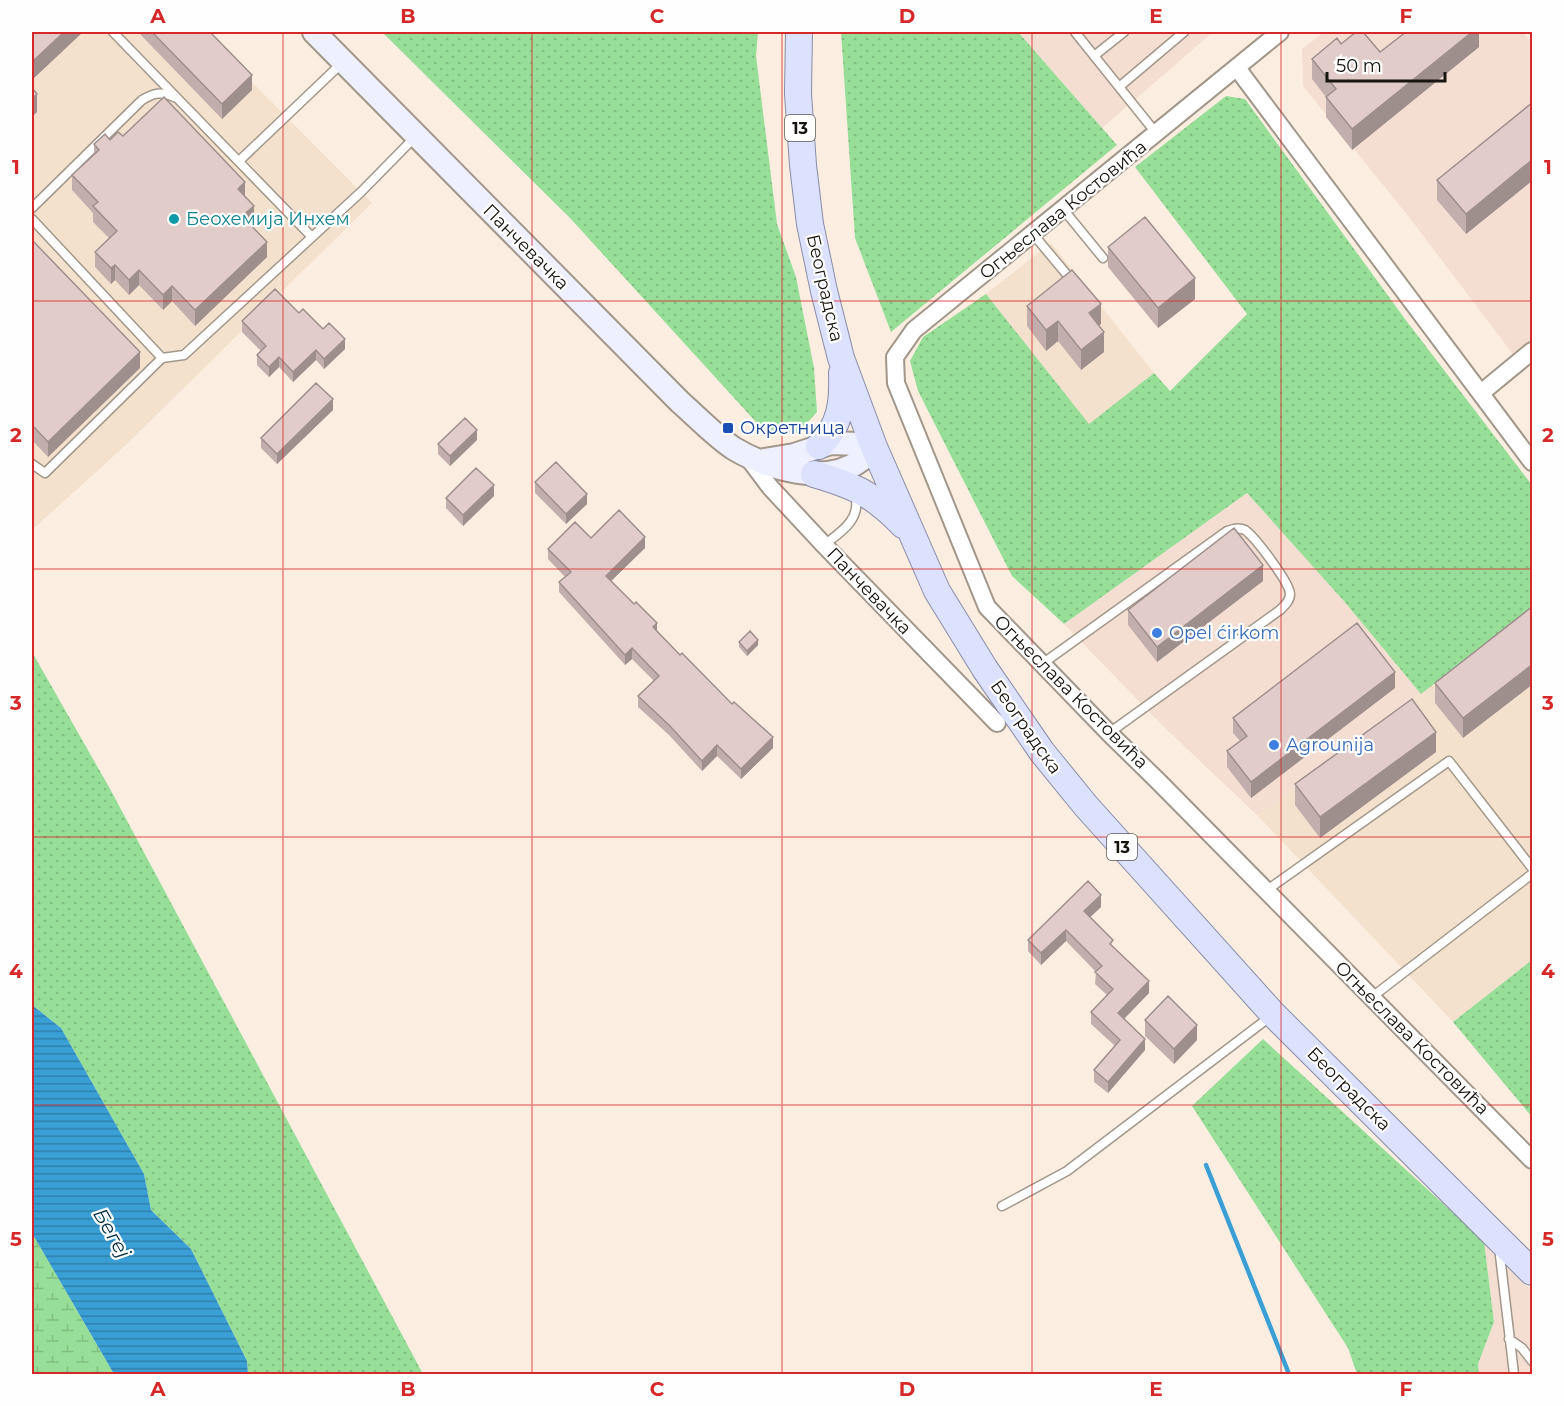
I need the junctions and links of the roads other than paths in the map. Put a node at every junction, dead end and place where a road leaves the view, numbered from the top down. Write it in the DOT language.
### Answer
graph roads {
  1 [pos="113,32"];
  2 [pos="314,32"];
  3 [pos="799,32"];
  4 [pos="1075,32"];
  5 [pos="1124,32"];
  6 [pos="1184,32"];
  7 [pos="1280,32"];
  8 [pos="1094,56"];
  9 [pos="344,62"];
  10 [pos="1237,68"];
  11 [pos="1119,87"];
  12 [pos="179,100"];
  13 [pos="1156,134"];
  14 [pos="417,136"];
  15 [pos="239,162"];
  16 [pos="32,208"];
  17 [pos="1063,209"];
  18 [pos="32,219"];
  19 [pos="1033,234"];
  20 [pos="312,237"];
  21 [pos="1103,258"];
  22 [pos="1076,285"];
  23 [pos="1533,351"];
  24 [pos="162,358"];
  25 [pos="841,358"];
  26 [pos="1480,393"];
  27 [pos="819,446"];
  28 [pos="874,447"];
  29 [pos="753,457"];
  30 [pos="1533,462"];
  31 [pos="32,464"];
  32 [pos="814,474"];
  33 [pos="851,486"];
  34 [pos="910,533"];
  35 [pos="824,544"];
  36 [pos="1042,665"];
  37 [pos="997,723"];
  38 [pos="1109,733"];
  39 [pos="1533,868"];
  40 [pos="1533,874"];
  41 [pos="1267,890"];
  42 [pos="1372,997"];
  43 [pos="1273,1014"];
  44 [pos="1533,1160"];
  45 [pos="1002,1206"];
  46 [pos="1499,1238"];
  47 [pos="1533,1272"];
  48 [pos="1509,1339"];
  49 [pos="1533,1361"];
  50 [pos="1514,1374"];
  1 -- 12 [label="lane"];
  2 -- 9 [label="street, Панчевачка"];
  3 -- 25 [label="main road, Београдска / 13"];
  4 -- 8 [label="lane"];
  5 -- 8 [label="lane"];
  6 -- 11 [label="lane"];
  7 -- 10 [label="street, Огњеслава Костовића"];
  8 -- 11 [label="lane"];
  9 -- 14 [label="street, Панчевачка"];
  9 -- 15 [label="lane"];
  10 -- 13 [label="street, Огњеслава Костовића"];
  10 -- 26 [label="street"];
  11 -- 13 [label="lane"];
  12 -- 15 [label="lane"];
  12 -- 16 [label="lane"];
  13 -- 17 [label="street, Огњеслава Костовића"];
  14 -- 20 [label="lane"];
  14 -- 29 [label="street, Панчевачка"];
  15 -- 20 [label="lane"];
  17 -- 19 [label="street, Огњеслава Костовића"];
  17 -- 21 [label="lane"];
  18 -- 24 [label="lane"];
  19 -- 22 [label="lane"];
  19 -- 36 [label="street, Огњеслава Костовића"];
  20 -- 24 [label="lane"];
  23 -- 26 [label="street"];
  24 -- 31 [label="lane"];
  25 -- 27 [label="main road"];
  25 -- 28 [label="main road, Београдска / 13"];
  26 -- 30 [label="street"];
  27 -- 28 [label="street"];
  27 -- 29 [label="street"];
  28 -- 32 [label="street"];
  28 -- 34 [label="main road, Београдска / 13"];
  29 -- 32 [label="street"];
  29 -- 35 [label="street, Панчевачка"];
  32 -- 33 [label="main road"];
  33 -- 34 [label="main road"];
  33 -- 35 [label="lane"];
  34 -- 43 [label="main road, Београдска / 13"];
  35 -- 37 [label="street, Панчевачка"];
  36 -- 38 [label="street, Огњеслава Костовића"];
  36 -- 38 [label="lane"];
  38 -- 41 [label="street, Огњеслава Костовића"];
  39 -- 41 [label="lane"];
  40 -- 42 [label="lane"];
  41 -- 42 [label="street, Огњеслава Костовића"];
  42 -- 44 [label="street, Огњеслава Костовића"];
  43 -- 45 [label="lane"];
  43 -- 46 [label="main road, Београдска / 13"];
  46 -- 47 [label="main road, Београдска / 13"];
  46 -- 48 [label="lane"];
  48 -- 49 [label="lane"];
  48 -- 50 [label="lane"];
}
